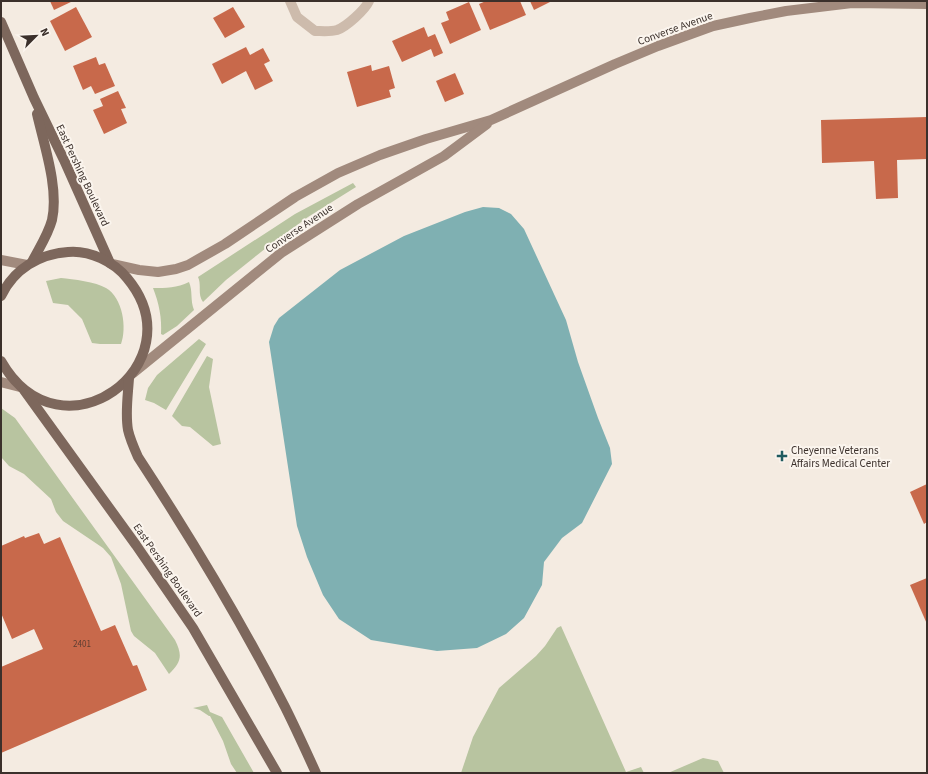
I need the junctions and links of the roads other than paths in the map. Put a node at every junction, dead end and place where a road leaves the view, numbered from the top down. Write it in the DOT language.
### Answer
graph roads {
  1 [pos="290,1"];
  2 [pos="369,1"];
  3 [pos="927,4"];
  4 [pos="1,22"];
  5 [pos="34,98"];
  6 [pos="492,120"];
  7 [pos="1,260"];
  8 [pos="30,263"];
  9 [pos="111,264"];
  10 [pos="1,296"];
  11 [pos="1,361"];
  12 [pos="131,376"];
  13 [pos="1,382"];
  14 [pos="22,389"];
  15 [pos="278,773"];
  16 [pos="316,773"];
  1 -- 2 [label="street"];
  3 -- 6 [label="main road, Converse Avenue"];
  4 -- 5 [label="main road, East Pershing Boulevard"];
  5 -- 8 [label="main road, East Pershing Boulevard"];
  5 -- 9 [label="main road, East Pershing Boulevard"];
  6 -- 9 [label="main road, Converse Avenue"];
  6 -- 12 [label="main road, Converse Avenue"];
  7 -- 8 [label="main road"];
  8 -- 9 [label="main road, East Pershing Boulevard"];
  8 -- 10 [label="main road, East Pershing Boulevard"];
  9 -- 12 [label="main road, East Pershing Boulevard"];
  11 -- 14 [label="main road, East Pershing Boulevard"];
  12 -- 14 [label="main road, East Pershing Boulevard"];
  12 -- 16 [label="main road, East Pershing Boulevard"];
  13 -- 14 [label="main road"];
  14 -- 15 [label="main road, East Pershing Boulevard"];
}
